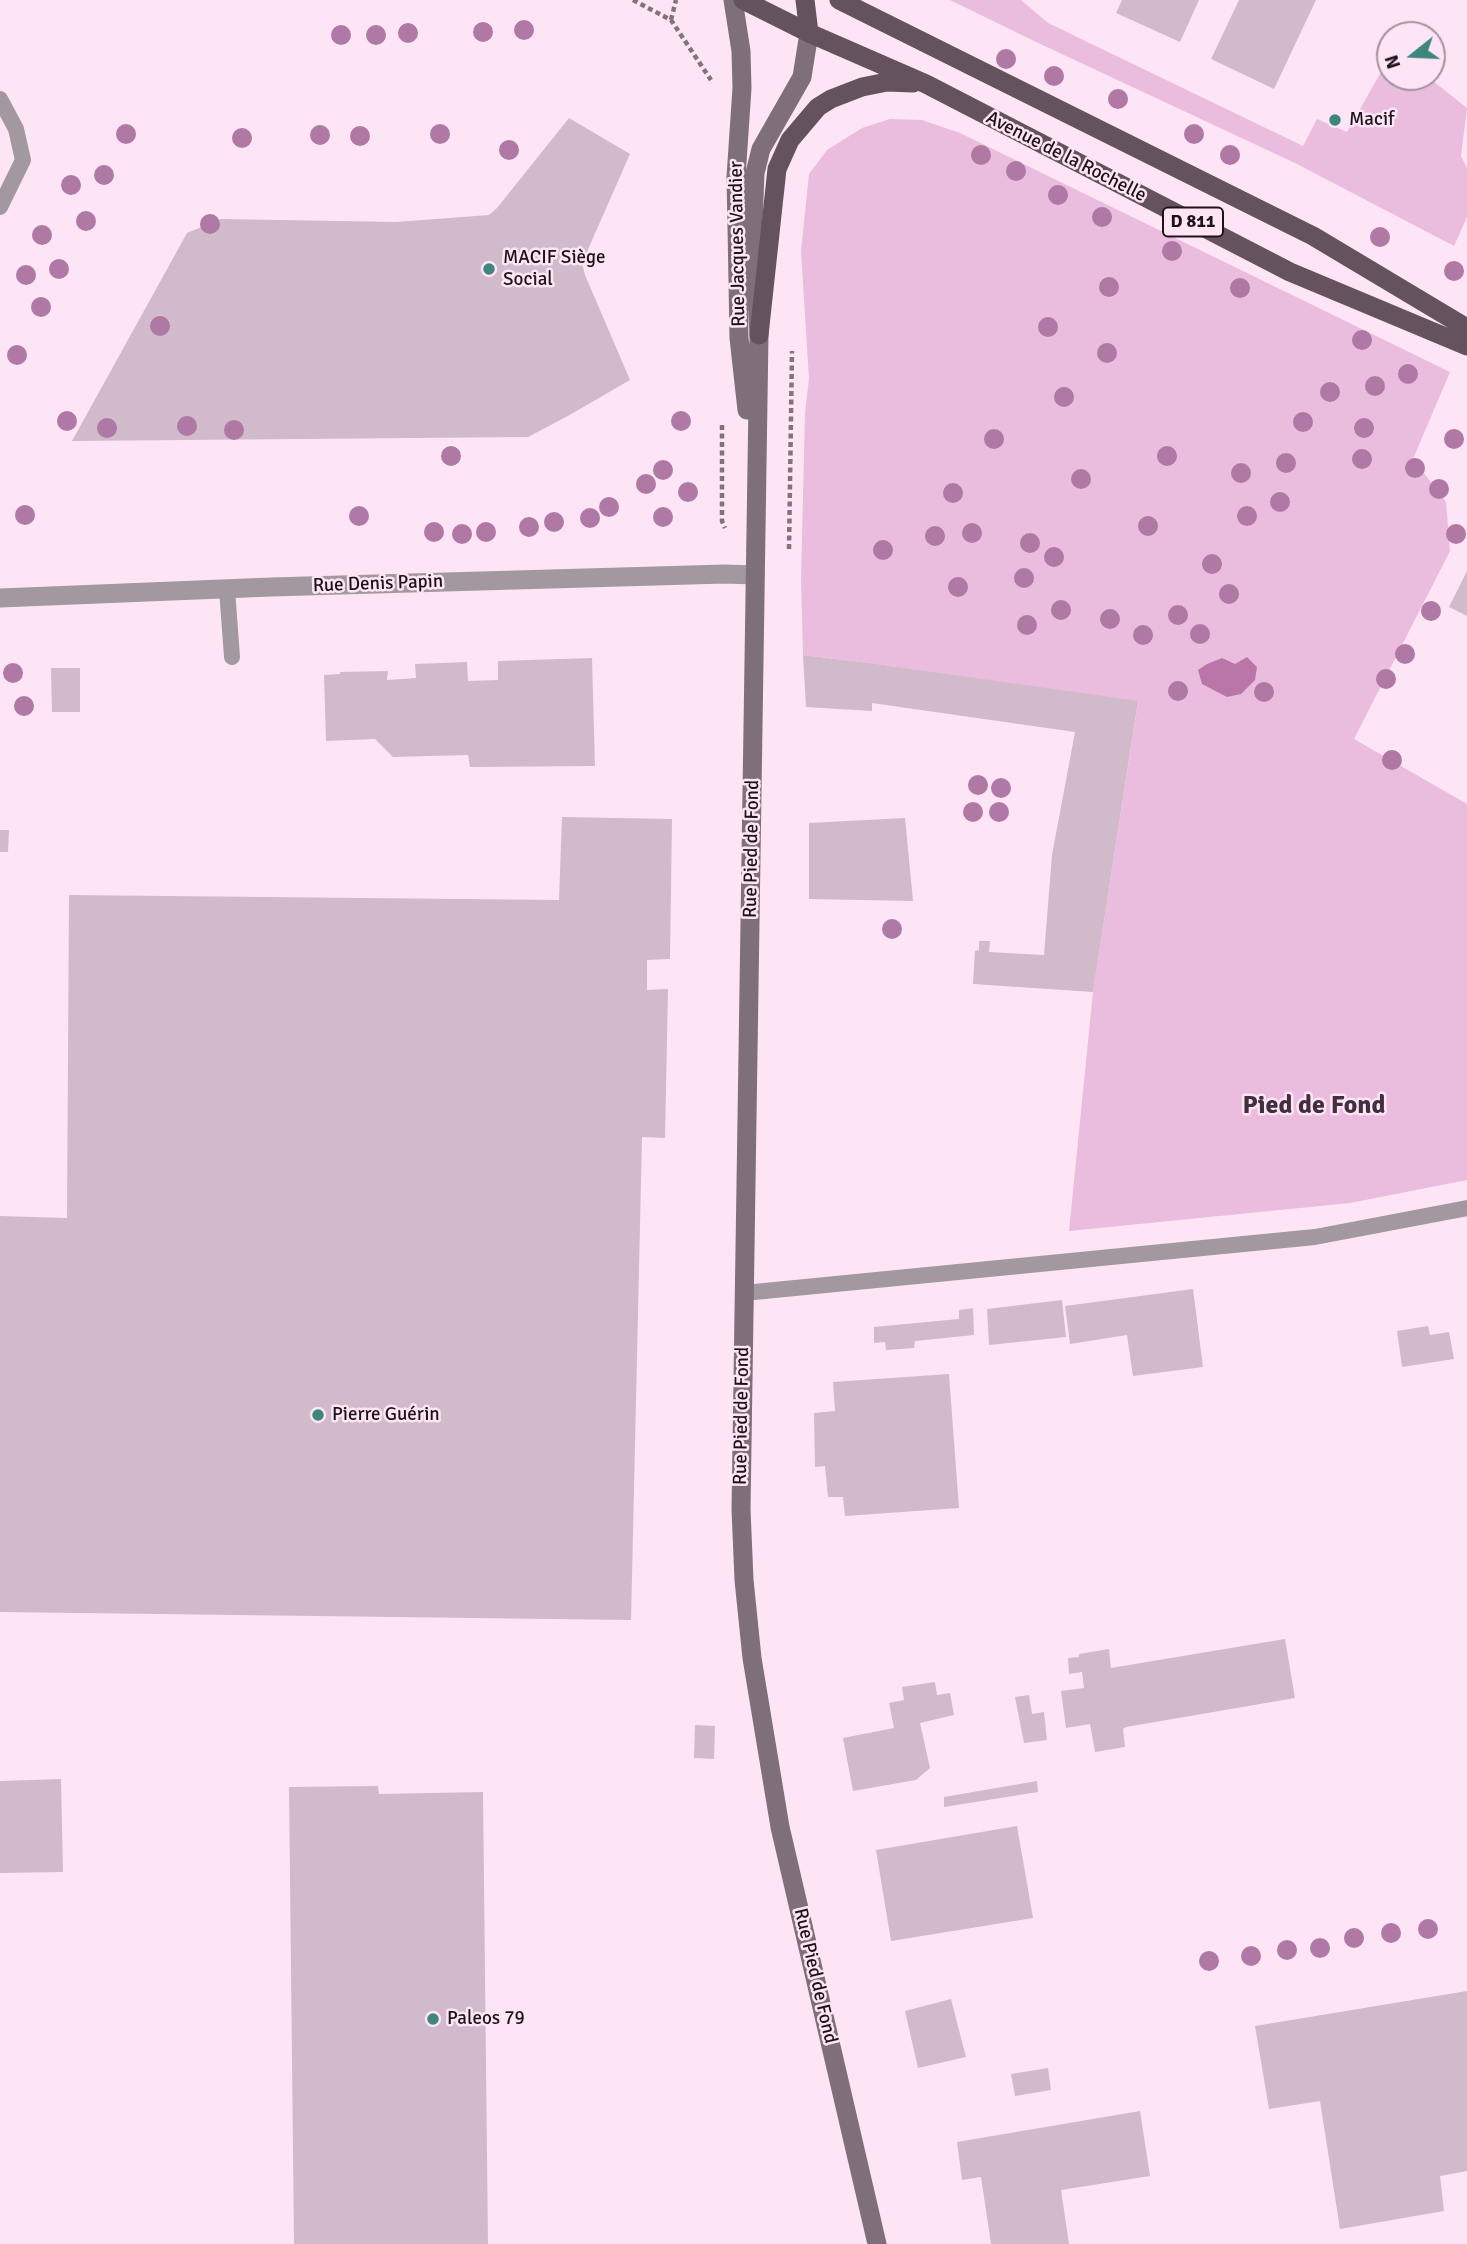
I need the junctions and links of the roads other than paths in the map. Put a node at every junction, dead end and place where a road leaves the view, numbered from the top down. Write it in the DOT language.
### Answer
graph roads {
  1 [pos="733,0"];
  2 [pos="743,0"];
  3 [pos="805,0"];
  4 [pos="839,0"];
  5 [pos="809,33"];
  6 [pos="926,84"];
  7 [pos="0,99"];
  8 [pos="0,207"];
  9 [pos="1467,328"];
  10 [pos="759,335"];
  11 [pos="1467,346"];
  12 [pos="756,488"];
  13 [pos="755,575"];
  14 [pos="227,589"];
  15 [pos="0,598"];
  16 [pos="232,657"];
  17 [pos="1467,1208"];
  18 [pos="744,1293"];
  19 [pos="877,2244"];
  1 -- 12 [label="main road, Rue Jacques Vandier"];
  2 -- 5 [label="main road, Avenue de la Rochelle / D 811"];
  3 -- 5 [label="main road"];
  4 -- 9 [label="main road, Avenue de la Rochelle / D 811"];
  5 -- 6 [label="main road, Avenue de la Rochelle / D 811"];
  5 -- 10 [label="main road, Rue Jacques Vandier"];
  6 -- 10 [label="main road"];
  6 -- 11 [label="main road, Avenue de la Rochelle / D 811"];
  7 -- 8 [label="lane"];
  10 -- 12 [label="main road, Rue Jacques Vandier"];
  12 -- 13 [label="main road, Rue Jacques Vandier"];
  13 -- 14 [label="street, Rue Denis Papin"];
  13 -- 18 [label="main road, Rue Pied de Fond"];
  14 -- 15 [label="street, Rue Denis Papin"];
  14 -- 16 [label="lane"];
  17 -- 18 [label="lane"];
  18 -- 19 [label="main road, Rue Pied de Fond"];
}
